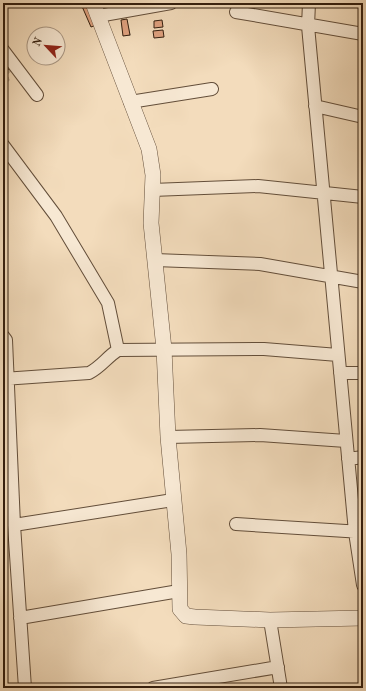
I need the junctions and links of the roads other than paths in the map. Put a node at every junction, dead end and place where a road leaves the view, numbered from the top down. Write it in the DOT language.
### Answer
graph roads {
  1 [pos="171,3"];
  2 [pos="309,3"];
  3 [pos="96,10"];
  4 [pos="236,12"];
  5 [pos="308,26"];
  6 [pos="363,34"];
  7 [pos="3,50"];
  8 [pos="212,89"];
  9 [pos="37,95"];
  10 [pos="130,102"];
  11 [pos="315,106"];
  12 [pos="363,117"];
  13 [pos="3,145"];
  14 [pos="152,190"];
  15 [pos="323,192"];
  16 [pos="363,197"];
  17 [pos="155,260"];
  18 [pos="331,276"];
  19 [pos="363,282"];
  20 [pos="3,336"];
  21 [pos="164,349"];
  22 [pos="118,350"];
  23 [pos="338,355"];
  24 [pos="340,373"];
  25 [pos="363,373"];
  26 [pos="5,378"];
  27 [pos="168,437"];
  28 [pos="346,441"];
  29 [pos="363,457"];
  30 [pos="348,458"];
  31 [pos="173,500"];
  32 [pos="236,524"];
  33 [pos="14,525"];
  34 [pos="359,532"];
  35 [pos="363,585"];
  36 [pos="179,591"];
  37 [pos="20,618"];
  38 [pos="363,618"];
  39 [pos="270,620"];
  40 [pos="278,667"];
  41 [pos="25,688"];
  42 [pos="153,688"];
  43 [pos="281,688"];
  1 -- 3 [label="street"];
  2 -- 5 [label="street"];
  3 -- 10 [label="street"];
  4 -- 5 [label="street"];
  5 -- 6 [label="street"];
  5 -- 11 [label="street"];
  7 -- 9 [label="street"];
  8 -- 10 [label="street"];
  10 -- 14 [label="street"];
  11 -- 12 [label="street"];
  11 -- 15 [label="street"];
  13 -- 22 [label="street"];
  14 -- 15 [label="street"];
  14 -- 17 [label="street"];
  15 -- 16 [label="street"];
  15 -- 18 [label="street"];
  17 -- 18 [label="street"];
  17 -- 21 [label="street"];
  18 -- 19 [label="street"];
  18 -- 23 [label="street"];
  20 -- 26 [label="street"];
  21 -- 22 [label="street"];
  21 -- 23 [label="street"];
  21 -- 27 [label="street"];
  22 -- 26 [label="street"];
  23 -- 24 [label="street"];
  24 -- 25 [label="street"];
  24 -- 28 [label="street"];
  26 -- 33 [label="street"];
  27 -- 28 [label="street"];
  27 -- 31 [label="street"];
  28 -- 30 [label="street"];
  29 -- 30 [label="street"];
  30 -- 34 [label="street"];
  31 -- 33 [label="street"];
  31 -- 36 [label="street"];
  32 -- 34 [label="street"];
  33 -- 37 [label="street"];
  34 -- 35 [label="street"];
  36 -- 37 [label="street"];
  36 -- 39 [label="street"];
  37 -- 41 [label="street"];
  38 -- 39 [label="street"];
  39 -- 40 [label="street"];
  40 -- 42 [label="street"];
  40 -- 43 [label="street"];
}
